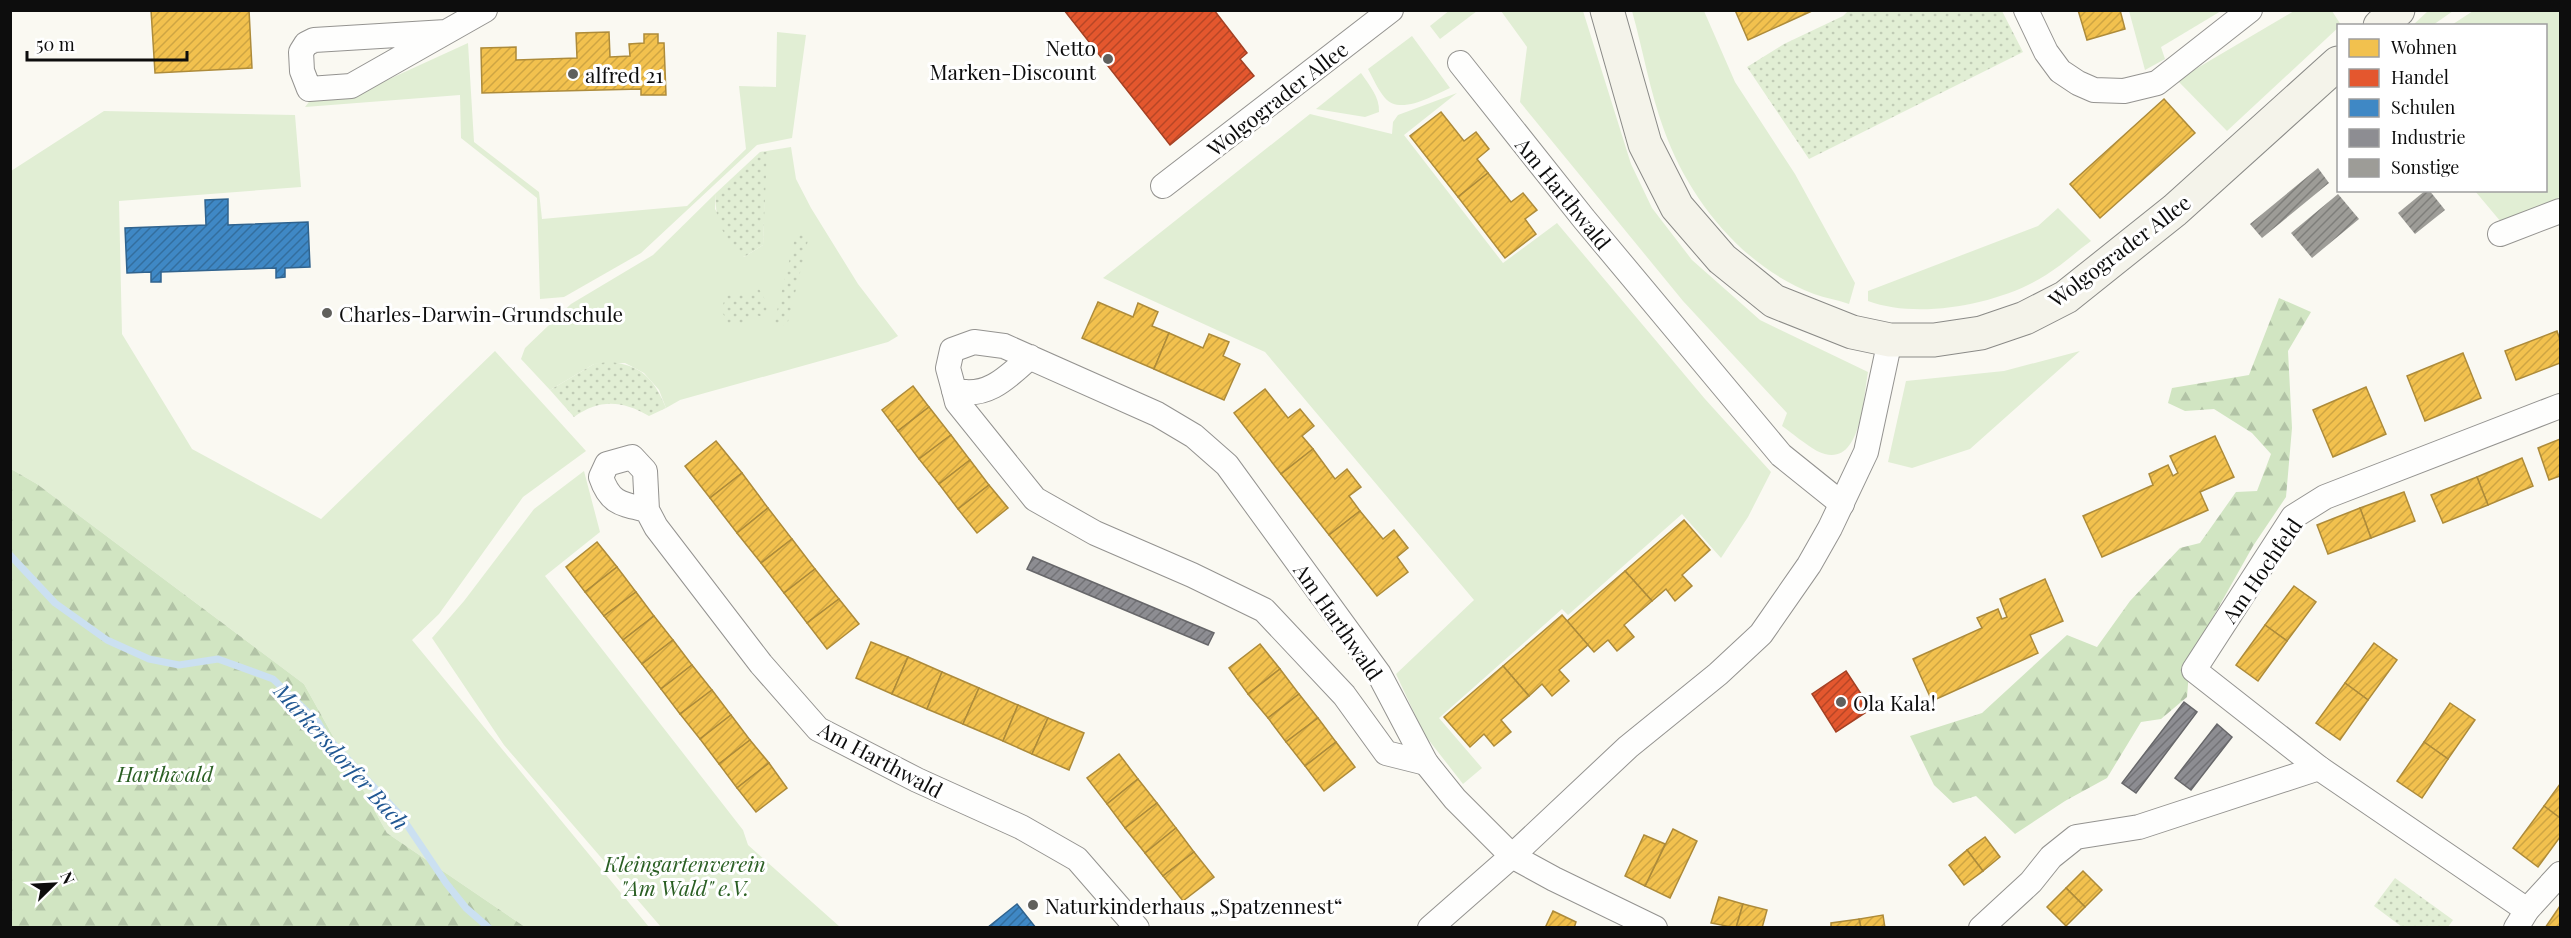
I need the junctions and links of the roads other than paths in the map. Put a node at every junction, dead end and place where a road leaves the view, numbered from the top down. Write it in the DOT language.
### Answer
graph roads {
  1 [pos="485,10"];
  2 [pos="1391,10"];
  3 [pos="1607,10"];
  4 [pos="2026,10"];
  5 [pos="2250,10"];
  6 [pos="2398,10"];
  7 [pos="2382,24"];
  8 [pos="446,32"];
  9 [pos="1460,63"];
  10 [pos="2337,64"];
  11 [pos="1162,186"];
  12 [pos="2560,211"];
  13 [pos="2500,234"];
  14 [pos="1890,340"];
  15 [pos="1030,357"];
  16 [pos="954,390"];
  17 [pos="2560,406"];
  18 [pos="1842,504"];
  19 [pos="647,510"];
  20 [pos="1426,763"];
  21 [pos="2319,768"];
  22 [pos="1512,856"];
  23 [pos="2560,874"];
  24 [pos="2522,919"];
  25 [pos="1137,927"];
  26 [pos="1430,927"];
  27 [pos="1655,927"];
  28 [pos="1981,927"];
  1 -- 8 [label="street"];
  2 -- 11 [label="street, Wolgograder Allee"];
  3 -- 14 [label="main road, Wolgograder Allee"];
  4 -- 5 [label="street"];
  6 -- 7 [label="main road"];
  8 -- 8 [label="street"];
  9 -- 18 [label="street, Am Harthwald"];
  10 -- 14 [label="main road, Wolgograder Allee"];
  12 -- 13 [label="street"];
  14 -- 18 [label="street"];
  15 -- 16 [label="street"];
  15 -- 16 [label="street, Am Harthwald"];
  15 -- 20 [label="street, Am Harthwald"];
  16 -- 20 [label="street, Am Harthwald"];
  17 -- 21 [label="street, Am Hochfeld"];
  18 -- 22 [label="street"];
  19 -- 25 [label="street, Am Harthwald"];
  20 -- 22 [label="street, Am Harthwald"];
  21 -- 24 [label="street, Am Hochfeld"];
  21 -- 28 [label="street"];
  22 -- 26 [label="street"];
  22 -- 27 [label="street"];
  23 -- 24 [label="street"];
}
